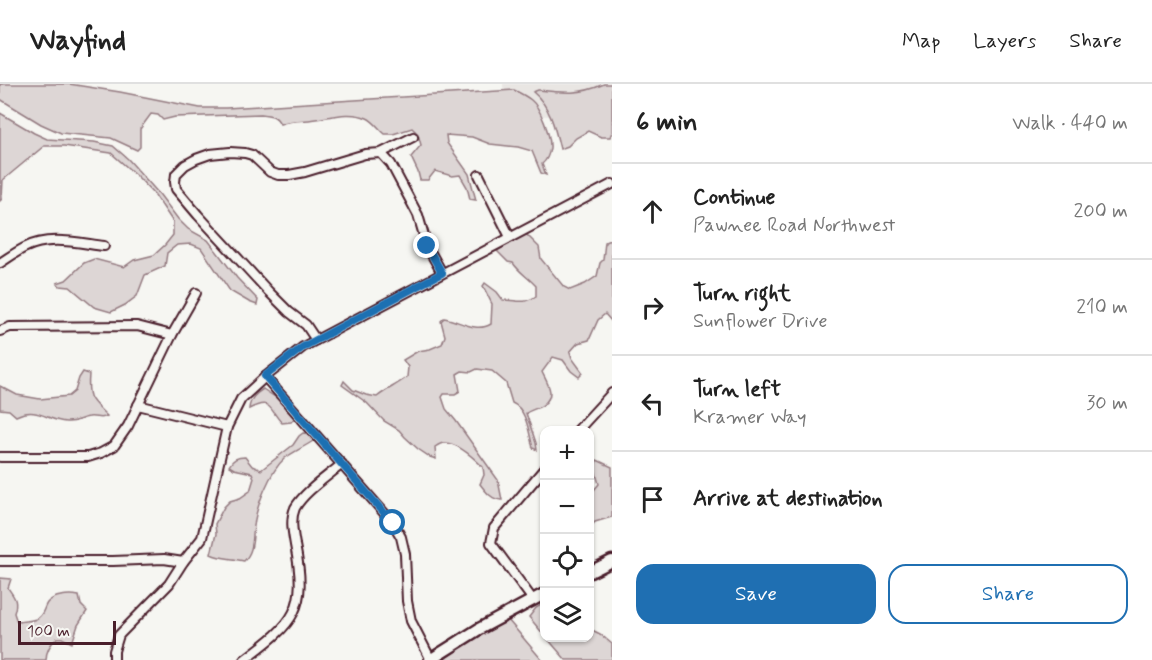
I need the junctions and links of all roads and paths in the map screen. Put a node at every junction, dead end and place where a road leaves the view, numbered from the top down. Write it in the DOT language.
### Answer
graph roads {
  1 [pos="413,136"];
  2 [pos="381,153"];
  3 [pos="479,175"];
  4 [pos="612,184"];
  5 [pos="510,237"];
  6 [pos="105,246"];
  7 [pos="0,263"];
  8 [pos="442,273"];
  9 [pos="196,293"];
  10 [pos="0,331"];
  11 [pos="172,335"];
  12 [pos="316,340"];
  13 [pos="265,376"];
  14 [pos="612,393"];
  15 [pos="138,405"];
  16 [pos="582,426"];
  17 [pos="227,427"];
  18 [pos="0,457"];
  19 [pos="342,464"];
  20 [pos="540,474"];
  21 [pos="0,561"];
  22 [pos="612,561"];
  23 [pos="183,562"];
  24 [pos="594,570"];
  25 [pos="540,596"];
  26 [pos="533,600"];
  27 [pos="114,660"];
  28 [pos="244,660"];
  29 [pos="430,660"];
  1 -- 2 [label="street"];
  2 -- 8 [label="street"];
  2 -- 12 [label="street"];
  3 -- 5 [label="street"];
  4 -- 5 [label="street"];
  5 -- 8 [label="street"];
  6 -- 7 [label="street"];
  8 -- 12 [label="street"];
  9 -- 11 [label="street"];
  10 -- 11 [label="street"];
  11 -- 15 [label="street"];
  12 -- 13 [label="street"];
  13 -- 17 [label="street"];
  13 -- 19 [label="street"];
  14 -- 16 [label="street"];
  15 -- 17 [label="street"];
  15 -- 18 [label="street"];
  17 -- 23 [label="street"];
  19 -- 28 [label="street"];
  19 -- 29 [label="street"];
  20 -- 26 [label="street"];
  21 -- 23 [label="street"];
  22 -- 24 [label="street"];
  23 -- 27 [label="street"];
  25 -- 26 [label="street"];
  26 -- 29 [label="street"];
}
